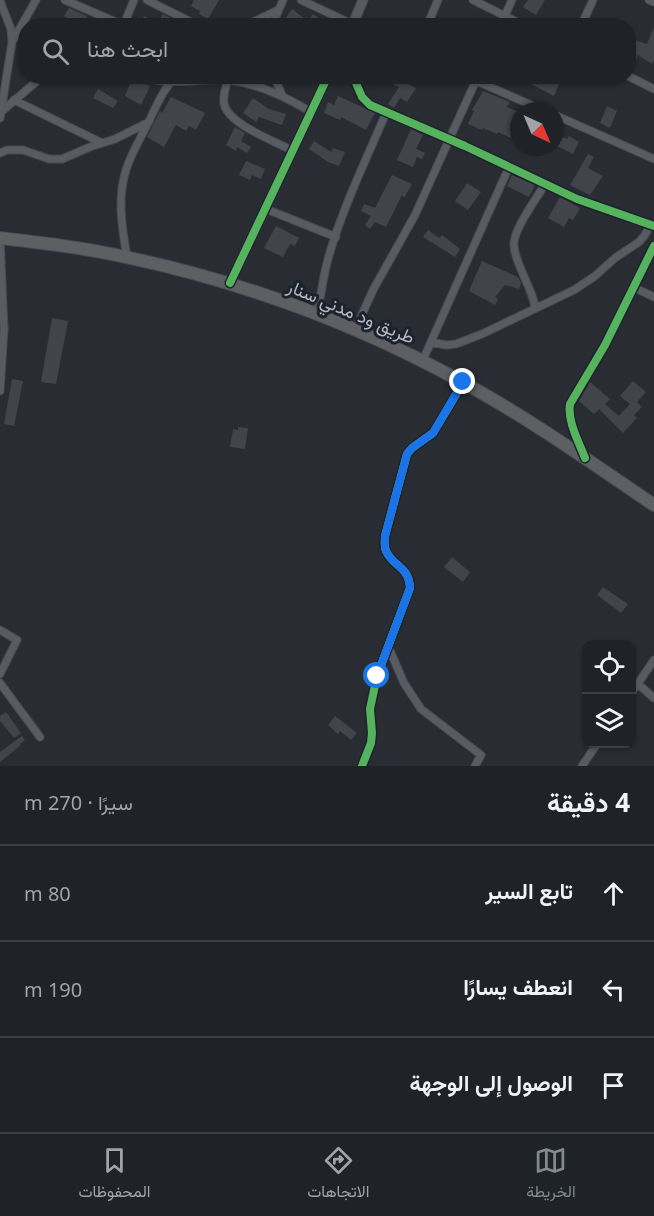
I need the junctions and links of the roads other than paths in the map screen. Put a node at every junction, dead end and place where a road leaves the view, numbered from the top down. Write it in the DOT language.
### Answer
graph roads {
  1 [pos="36,0"];
  2 [pos="65,0"];
  3 [pos="134,0"];
  4 [pos="147,0"];
  5 [pos="283,0"];
  6 [pos="301,0"];
  7 [pos="363,0"];
  8 [pos="438,0"];
  9 [pos="473,0"];
  10 [pos="512,0"];
  11 [pos="593,0"];
  12 [pos="649,0"];
  13 [pos="0,1"];
  14 [pos="654,2"];
  15 [pos="278,10"];
  16 [pos="505,16"];
  17 [pos="26,18"];
  18 [pos="108,18"];
  19 [pos="128,18"];
  20 [pos="183,18"];
  21 [pos="262,18"];
  22 [pos="275,18"];
  23 [pos="338,18"];
  24 [pos="356,18"];
  25 [pos="430,18"];
  26 [pos="509,18"];
  27 [pos="585,18"];
  28 [pos="18,32"];
  29 [pos="12,42"];
  30 [pos="636,80"];
  31 [pos="33,84"];
  32 [pos="171,84"];
  33 [pos="227,84"];
  34 [pos="244,84"];
  35 [pos="277,84"];
  36 [pos="324,84"];
  37 [pos="356,84"];
  38 [pos="475,84"];
  39 [pos="488,84"];
  40 [pos="654,89"];
  41 [pos="282,95"];
  42 [pos="14,100"];
  43 [pos="526,102"];
  44 [pos="311,112"];
  45 [pos="386,112"];
  46 [pos="1,114"];
  47 [pos="564,119"];
  48 [pos="149,122"];
  49 [pos="448,139"];
  50 [pos="102,143"];
  51 [pos="293,151"];
  52 [pos="0,153"];
  53 [pos="654,159"];
  54 [pos="509,167"];
  55 [pos="545,184"];
  56 [pos="266,209"];
  57 [pos="652,225"];
  58 [pos="336,237"];
  59 [pos="0,238"];
  60 [pos="654,246"];
  61 [pos="127,257"];
  62 [pos="230,283"];
  63 [pos="633,287"];
  64 [pos="654,297"];
  65 [pos="535,307"];
  66 [pos="317,314"];
  67 [pos="355,330"];
  68 [pos="431,342"];
  69 [pos="423,362"];
  70 [pos="463,382"];
  71 [pos="0,391"];
  72 [pos="585,458"];
  73 [pos="654,506"];
  74 [pos="0,630"];
  75 [pos="388,646"];
  76 [pos="654,660"];
  77 [pos="0,674"];
  78 [pos="0,683"];
  79 [pos="638,684"];
  80 [pos="636,687"];
  81 [pos="654,698"];
  82 [pos="40,737"];
  83 [pos="594,748"];
  84 [pos="362,766"];
  85 [pos="475,766"];
  86 [pos="582,766"];
  1 -- 17 [label="street"];
  2 -- 18 [label="street"];
  3 -- 19 [label="street"];
  4 -- 20 [label="street"];
  5 -- 15 [label="street"];
  6 -- 23 [label="street"];
  7 -- 24 [label="street"];
  8 -- 25 [label="street"];
  9 -- 16 [label="street"];
  10 -- 16 [label="street"];
  11 -- 27 [label="street"];
  12 -- 14 [label="street"];
  13 -- 29 [label="street"];
  15 -- 21 [label="street"];
  15 -- 22 [label="street"];
  16 -- 26 [label="street"];
  28 -- 29 [label="street"];
  29 -- 46 [label="street"];
  30 -- 40 [label="street"];
  31 -- 42 [label="street"];
  32 -- 48 [label="street"];
  33 -- 51 [label="street"];
  34 -- 41 [label="street"];
  35 -- 41 [label="street"];
  36 -- 44 [label="street"];
  37 -- 45 [label="street"];
  38 -- 49 [label="street"];
  39 -- 43 [label="street"];
  41 -- 44 [label="street"];
  42 -- 46 [label="street"];
  42 -- 50 [label="street"];
  44 -- 51 [label="street"];
  45 -- 49 [label="street"];
  45 -- 58 [label="street"];
  47 -- 53 [label="street"];
  48 -- 50 [label="street"];
  48 -- 61 [label="street"];
  49 -- 54 [label="street"];
  49 -- 67 [label="street"];
  50 -- 52 [label="street"];
  51 -- 56 [label="street"];
  54 -- 55 [label="street"];
  54 -- 68 [label="street"];
  55 -- 57 [label="street"];
  55 -- 65 [label="street"];
  56 -- 58 [label="street"];
  56 -- 62 [label="street"];
  57 -- 65 [label="street"];
  58 -- 66 [label="street"];
  59 -- 61 [label="highway, طريق ود مدني سنار"];
  59 -- 71 [label="street"];
  60 -- 63 [label="street"];
  61 -- 62 [label="highway, طريق ود مدني سنار"];
  62 -- 66 [label="highway, طريق ود مدني سنار"];
  63 -- 64 [label="street"];
  63 -- 72 [label="street"];
  65 -- 68 [label="street"];
  66 -- 67 [label="highway, طريق ود مدني سنار"];
  67 -- 69 [label="highway, طريق ود مدني سنار"];
  68 -- 69 [label="street"];
  69 -- 70 [label="highway, طريق ود مدني سنار"];
  70 -- 72 [label="highway, طريق ود مدني سنار"];
  70 -- 75 [label="street"];
  72 -- 73 [label="highway, طريق ود مدني سنار"];
  74 -- 77 [label="street"];
  75 -- 84 [label="street"];
  75 -- 85 [label="street"];
  76 -- 79 [label="street"];
  78 -- 82 [label="street"];
  79 -- 80 [label="street"];
  79 -- 81 [label="street"];
  83 -- 86 [label="street"];
}
